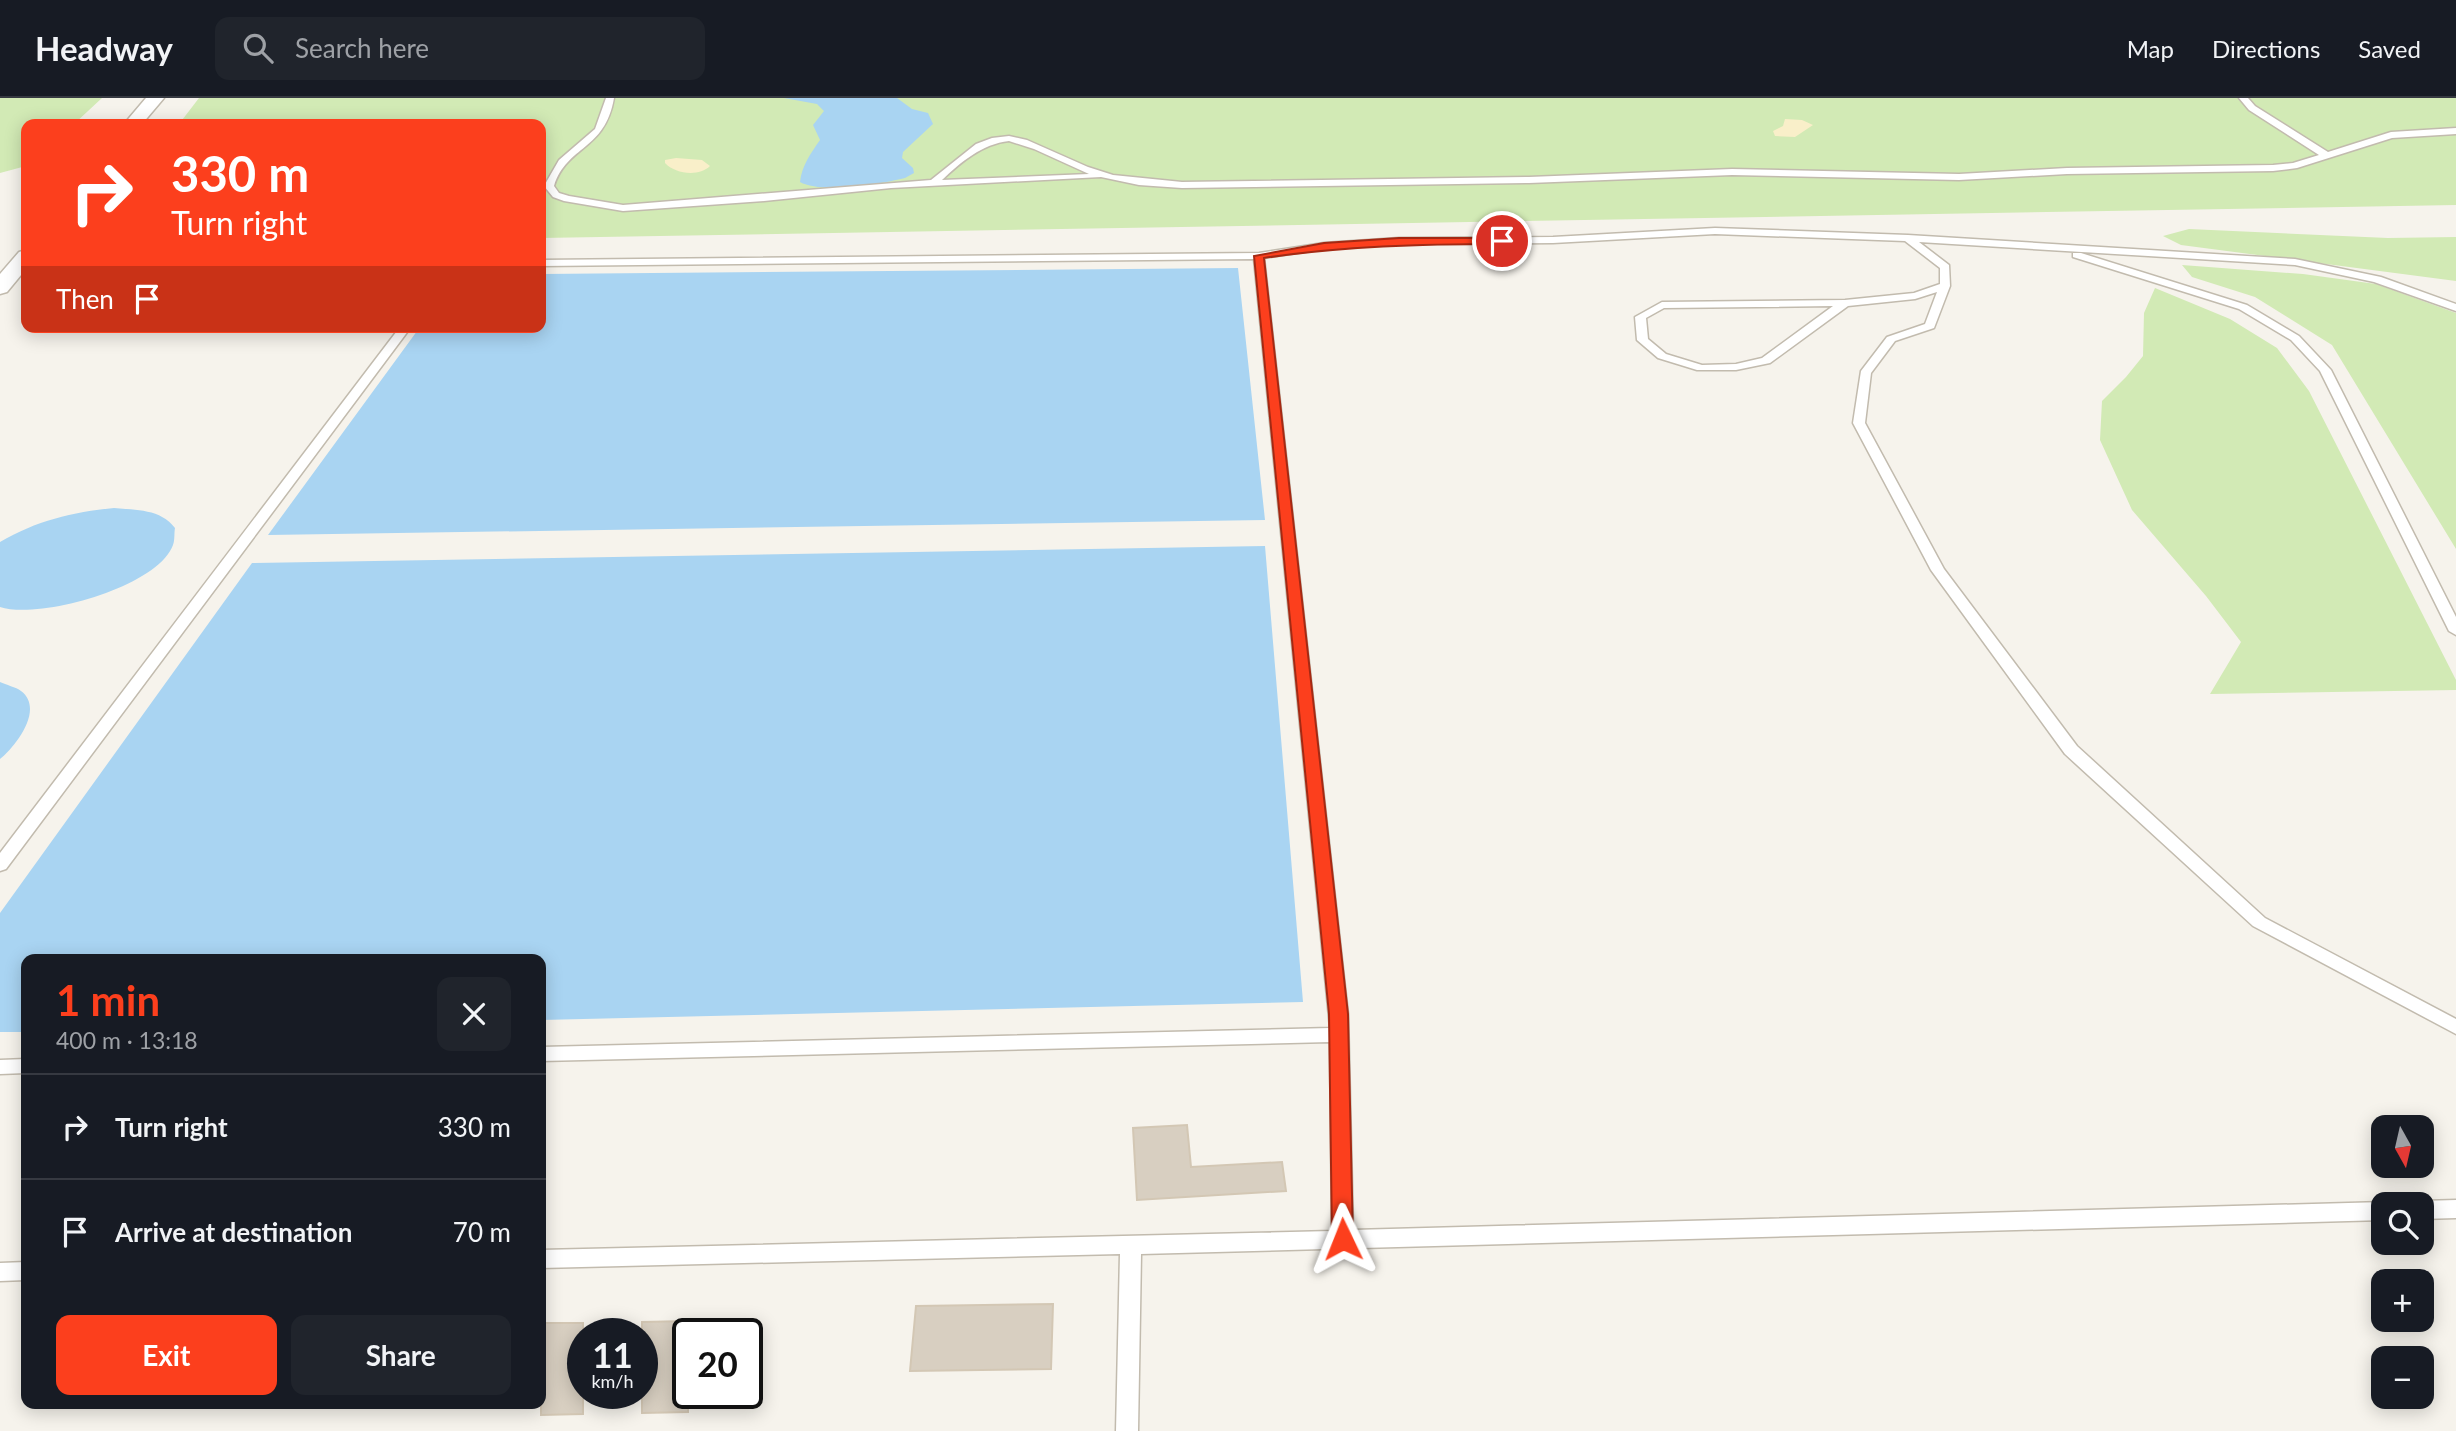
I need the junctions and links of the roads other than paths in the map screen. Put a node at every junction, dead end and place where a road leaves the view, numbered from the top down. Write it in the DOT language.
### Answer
graph roads {
  1 [pos="155,98"];
  2 [pos="610,98"];
  3 [pos="2243,98"];
  4 [pos="137,119"];
  5 [pos="2456,131"];
  6 [pos="2328,156"];
  7 [pos="1106,176"];
  8 [pos="934,183"];
  9 [pos="1908,239"];
  10 [pos="2051,247"];
  11 [pos="1259,256"];
  12 [pos="546,263"];
  13 [pos="21,265"];
  14 [pos="1945,286"];
  15 [pos="0,288"];
  16 [pos="1845,303"];
  17 [pos="2456,308"];
  18 [pos="401,333"];
  19 [pos="2456,631"];
  20 [pos="0,865"];
  21 [pos="2456,1027"];
  22 [pos="1338,1035"];
  23 [pos="546,1054"];
  24 [pos="21,1066"];
  25 [pos="0,1067"];
  26 [pos="2456,1209"];
  27 [pos="2434,1210"];
  28 [pos="2371,1211"];
  29 [pos="1343,1239"];
  30 [pos="1131,1245"];
  31 [pos="546,1259"];
  32 [pos="21,1271"];
  33 [pos="0,1272"];
  34 [pos="1127,1431"];
  1 -- 4 [label="street"];
  2 -- 8 [label="lane"];
  3 -- 6 [label="lane"];
  5 -- 6 [label="lane"];
  6 -- 7 [label="lane"];
  7 -- 8 [label="lane"];
  7 -- 8 [label="lane"];
  9 -- 10 [label="lane"];
  9 -- 11 [label="lane"];
  9 -- 14 [label="lane"];
  10 -- 17 [label="lane"];
  10 -- 19 [label="lane"];
  11 -- 12 [label="lane"];
  11 -- 22 [label="lane"];
  13 -- 15 [label="street"];
  14 -- 16 [label="lane"];
  14 -- 21 [label="lane"];
  16 -- 16 [label="lane"];
  18 -- 20 [label="lane"];
  22 -- 23 [label="lane"];
  22 -- 29 [label="lane"];
  24 -- 25 [label="lane"];
  26 -- 27 [label="lane"];
  28 -- 29 [label="lane"];
  29 -- 30 [label="lane"];
  30 -- 31 [label="lane"];
  30 -- 34 [label="lane"];
  32 -- 33 [label="lane"];
}
